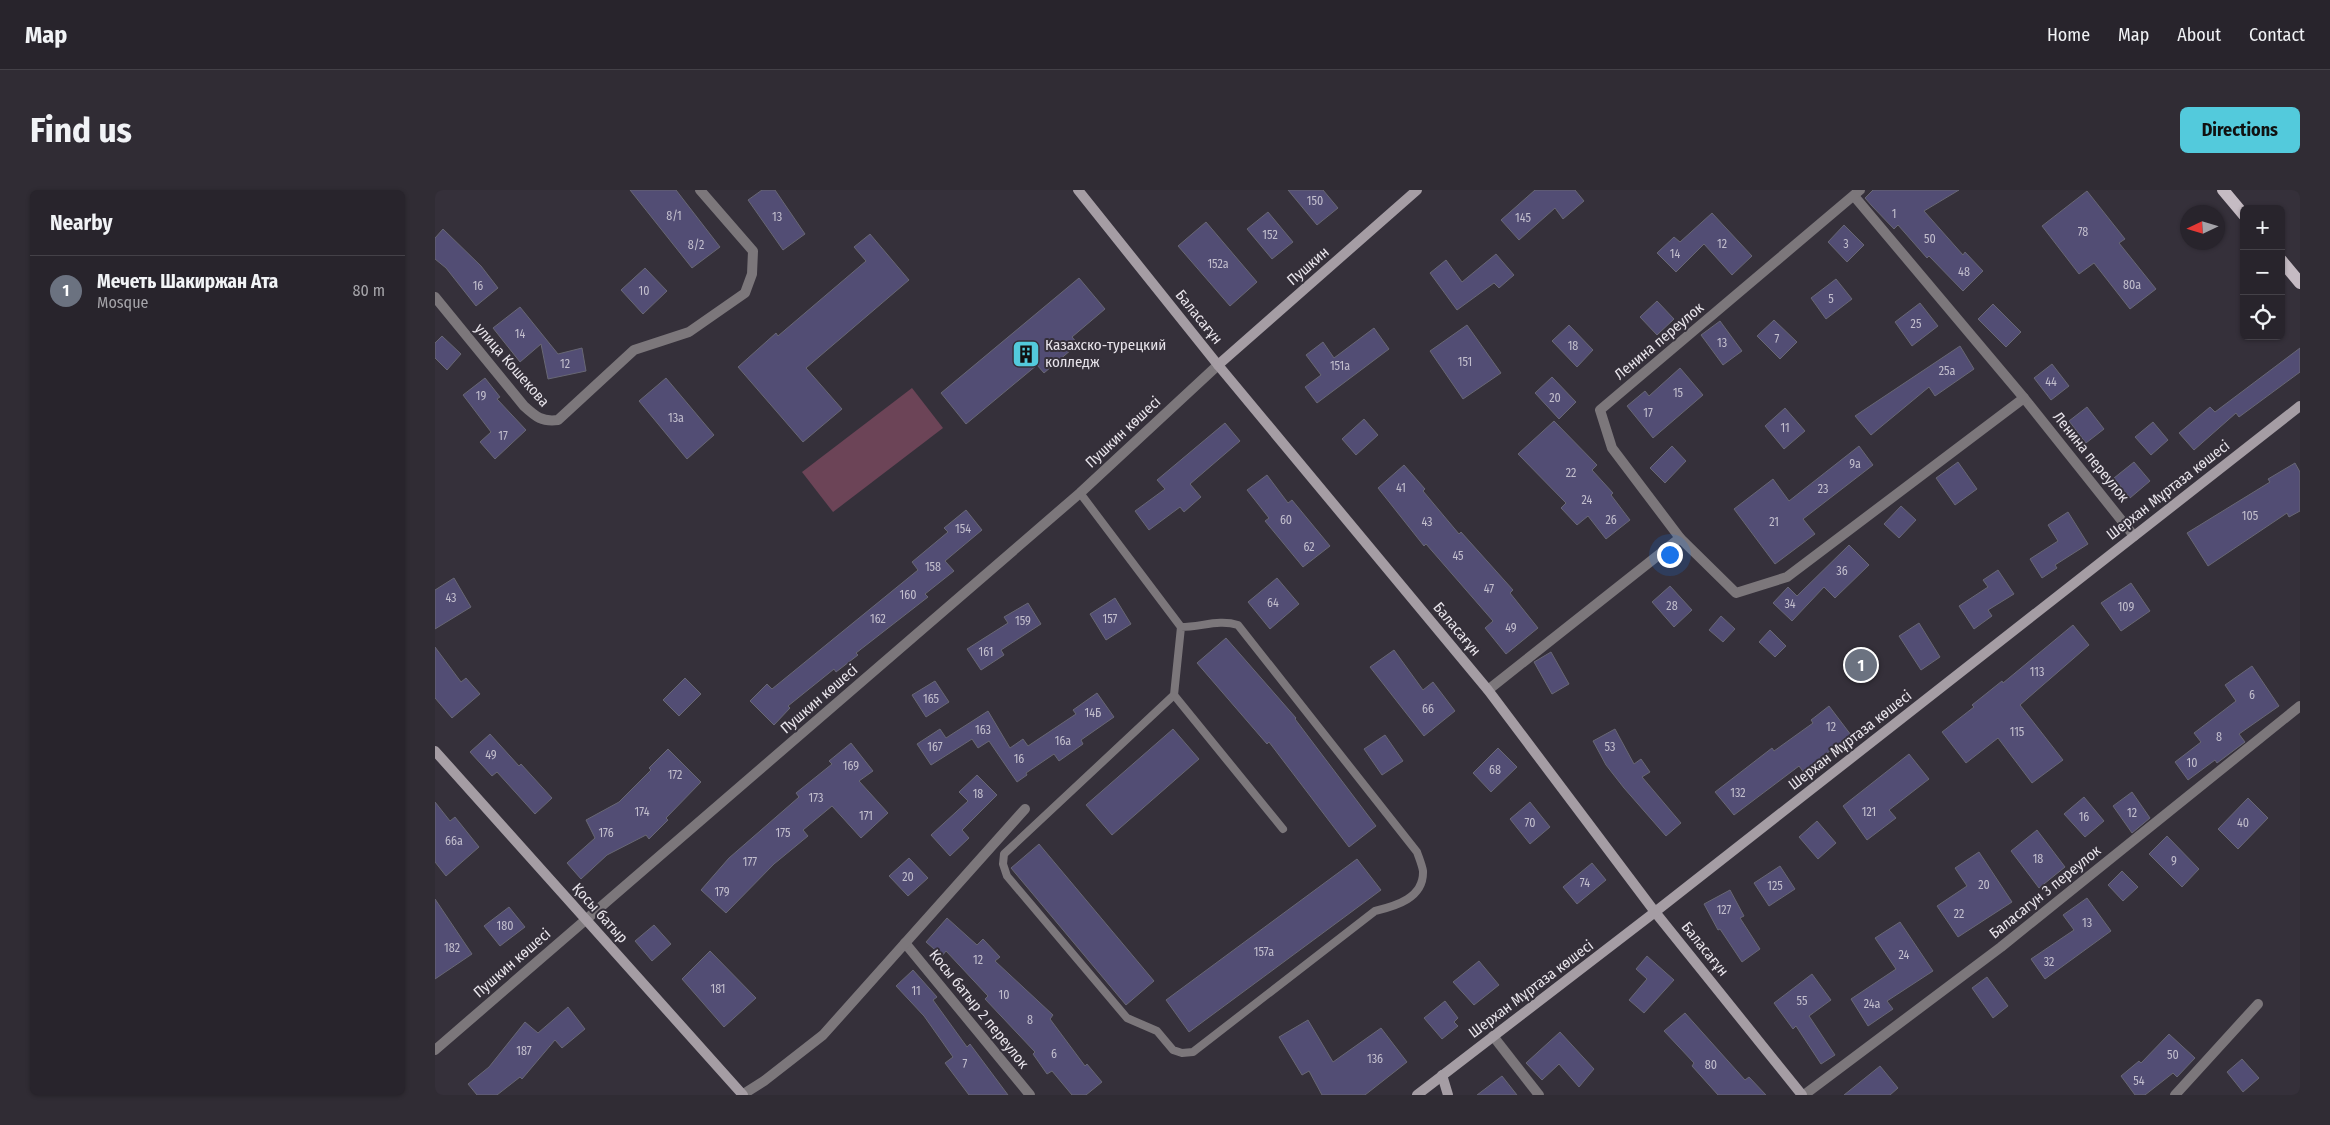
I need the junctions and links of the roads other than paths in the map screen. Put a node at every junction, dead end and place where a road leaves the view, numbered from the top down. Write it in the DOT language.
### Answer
graph roads {
  1 [pos="700,190"];
  2 [pos="1078,190"];
  3 [pos="1417,190"];
  4 [pos="2223,190"];
  5 [pos="1857,193"];
  6 [pos="2240,210"];
  7 [pos="2285,265"];
  8 [pos="2300,283"];
  9 [pos="435,298"];
  10 [pos="1218,365"];
  11 [pos="2024,398"];
  12 [pos="2300,406"];
  13 [pos="1080,493"];
  14 [pos="2134,536"];
  15 [pos="1680,538"];
  16 [pos="1181,627"];
  17 [pos="1488,690"];
  18 [pos="1174,695"];
  19 [pos="2300,706"];
  20 [pos="435,751"];
  21 [pos="1025,809"];
  22 [pos="1283,829"];
  23 [pos="1655,912"];
  24 [pos="586,919"];
  25 [pos="905,943"];
  26 [pos="2258,1004"];
  27 [pos="1493,1036"];
  28 [pos="435,1050"];
  29 [pos="1442,1076"];
  30 [pos="742,1095"];
  31 [pos="1029,1095"];
  32 [pos="1417,1095"];
  33 [pos="1448,1095"];
  34 [pos="1539,1095"];
  35 [pos="1803,1095"];
  36 [pos="2175,1095"];
  1 -- 9 [label="street, улица Кошекова"];
  2 -- 10 [label="street, Баласағұн"];
  3 -- 10 [label="street, Пушкин"];
  4 -- 6 [label="main road"];
  5 -- 11 [label="street, Ленина переулок"];
  5 -- 15 [label="street, Ленина переулок"];
  7 -- 8 [label="main road"];
  10 -- 13 [label="street, Пушкин көшесі"];
  10 -- 17 [label="street, Баласағұн"];
  11 -- 14 [label="street, Ленина переулок"];
  11 -- 15 [label="street, Ленина переулок"];
  12 -- 14 [label="street, Шерхан Мұртаза көшесі"];
  13 -- 16 [label="lane"];
  13 -- 24 [label="street, Пушкин көшесі"];
  14 -- 23 [label="street, Шерхан Мұртаза көшесі"];
  15 -- 17 [label="street"];
  16 -- 18 [label="lane"];
  16 -- 18 [label="lane"];
  17 -- 23 [label="street, Баласағұн"];
  18 -- 22 [label="lane"];
  19 -- 35 [label="street, Баласагун 3 переулок"];
  20 -- 24 [label="street, Қосы батыр"];
  21 -- 25 [label="street"];
  23 -- 27 [label="street, Шерхан Мұртаза көшесі"];
  23 -- 35 [label="street, Баласағұн"];
  24 -- 28 [label="street, Пушкин көшесі"];
  24 -- 30 [label="street, Қосы батыр"];
  25 -- 30 [label="street"];
  25 -- 31 [label="street, Косы батыр 2 переулок"];
  26 -- 36 [label="street"];
  27 -- 29 [label="street, Шерхан Мұртаза көшесі"];
  27 -- 34 [label="street"];
  29 -- 32 [label="street, Шерхан Мұртаза көшесі"];
  29 -- 33 [label="street"];
}
